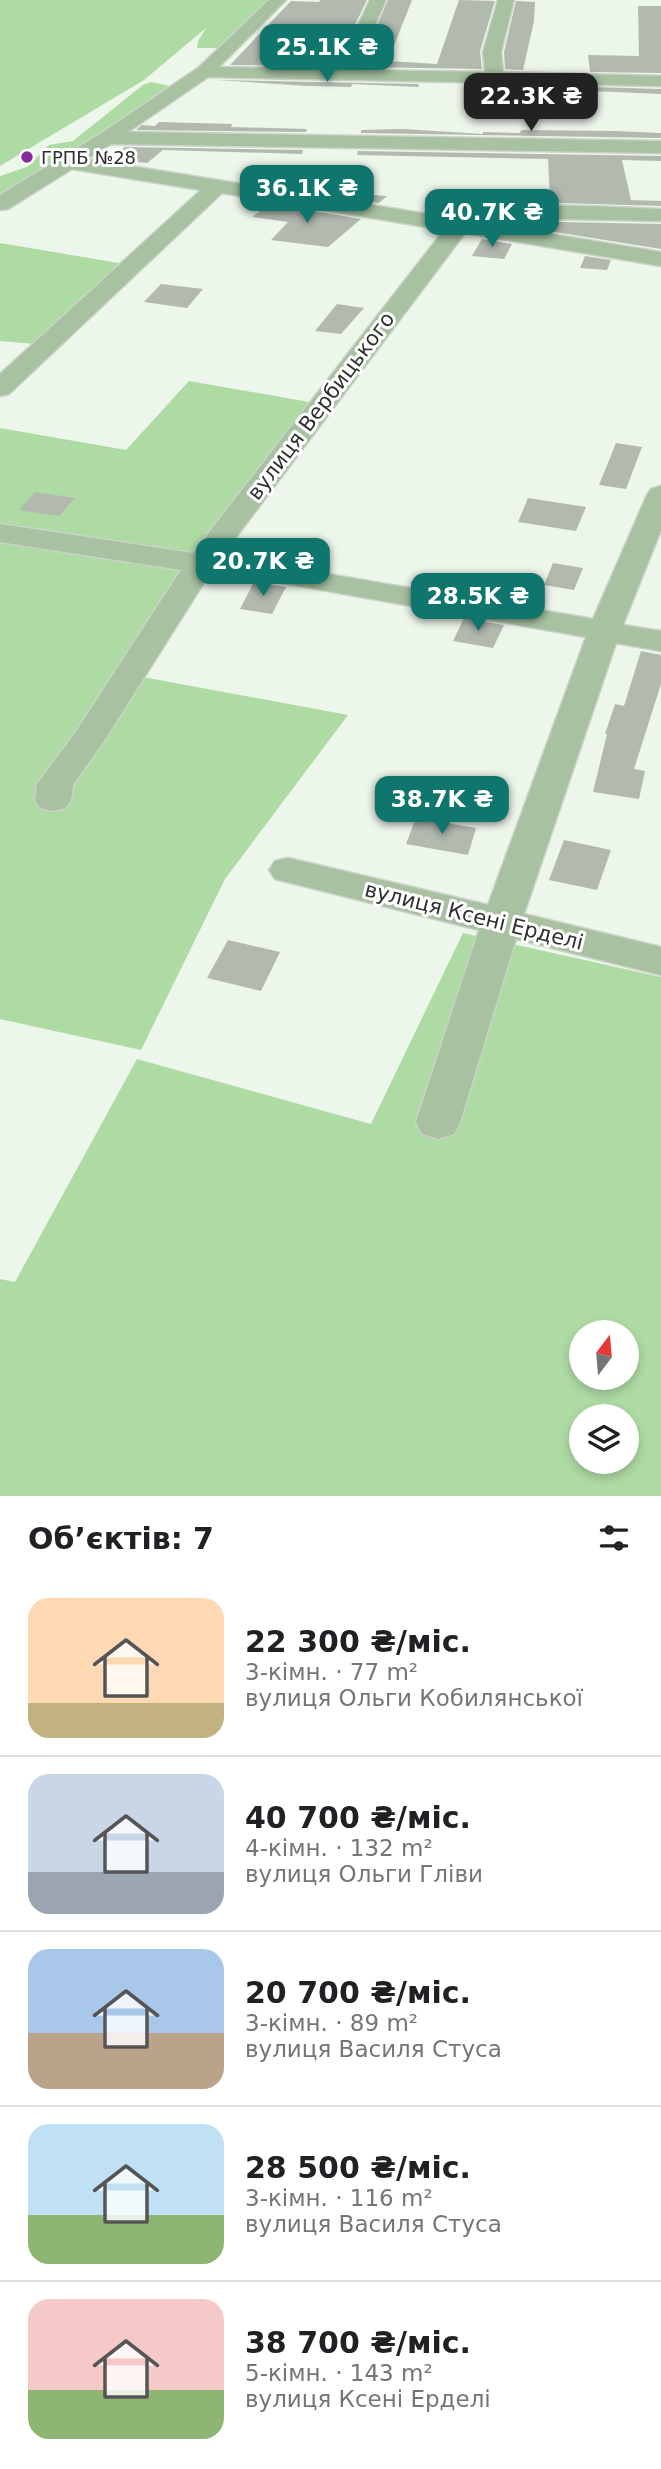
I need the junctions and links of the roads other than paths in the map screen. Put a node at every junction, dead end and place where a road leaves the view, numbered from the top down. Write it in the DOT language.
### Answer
graph roads {
  1 [pos="278,0"];
  2 [pos="378,0"];
  3 [pos="506,0"];
  4 [pos="204,72"];
  5 [pos="344,74"];
  6 [pos="494,77"];
  7 [pos="661,81"];
  8 [pos="107,138"];
  9 [pos="661,147"];
  10 [pos="69,162"];
  11 [pos="219,185"];
  12 [pos="0,204"];
  13 [pos="661,215"];
  14 [pos="459,226"];
  15 [pos="661,258"];
  16 [pos="0,388"];
  17 [pos="661,495"];
  18 [pos="0,533"];
  19 [pos="201,563"];
  20 [pos="604,629"];
  21 [pos="661,641"];
  22 [pos="53,800"];
  23 [pos="288,870"];
  24 [pos="501,923"];
  25 [pos="661,961"];
  26 [pos="438,1122"];
  1 -- 4 [label="street"];
  2 -- 5 [label="street"];
  3 -- 6 [label="street"];
  4 -- 5 [label="street"];
  4 -- 8 [label="street"];
  5 -- 6 [label="street"];
  6 -- 7 [label="street"];
  8 -- 9 [label="street"];
  8 -- 10 [label="street"];
  10 -- 11 [label="street"];
  10 -- 12 [label="street"];
  11 -- 14 [label="street"];
  11 -- 16 [label="street"];
  13 -- 14 [label="street"];
  14 -- 15 [label="street"];
  14 -- 19 [label="street, вулиця Вербицького"];
  17 -- 20 [label="street"];
  18 -- 19 [label="street"];
  19 -- 20 [label="street"];
  19 -- 22 [label="street, вулиця Вербицького"];
  20 -- 21 [label="street"];
  20 -- 24 [label="street"];
  23 -- 24 [label="street, вулиця Ксені Ерделі"];
  24 -- 25 [label="street, вулиця Ксені Ерделі"];
  24 -- 26 [label="street"];
}
